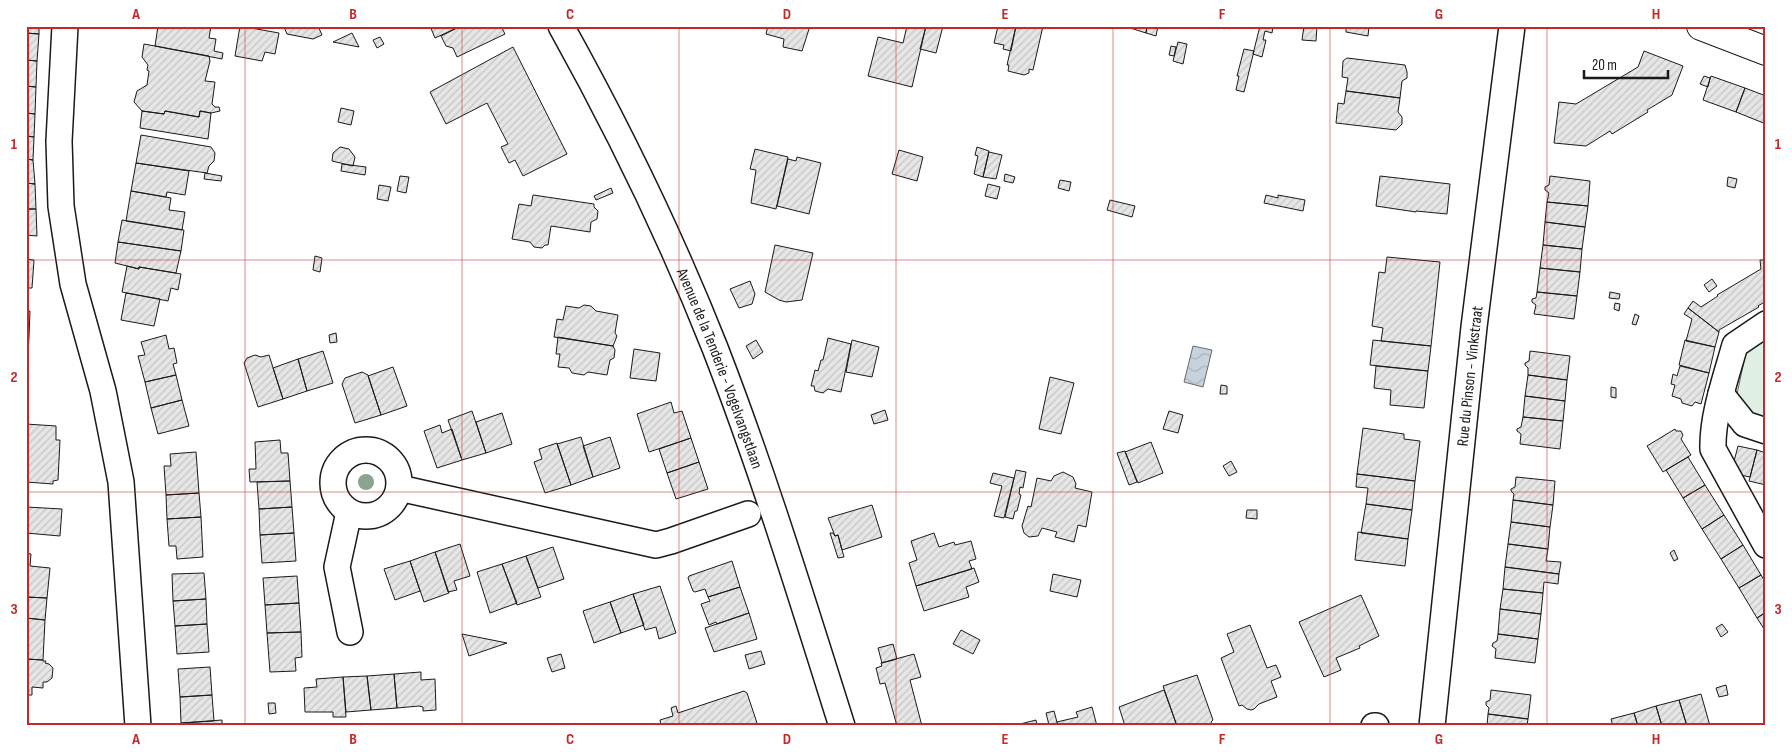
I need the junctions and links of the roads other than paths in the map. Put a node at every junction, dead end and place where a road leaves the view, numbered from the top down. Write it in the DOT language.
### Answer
graph roads {
  1 [pos="65,26"];
  2 [pos="561,26"];
  3 [pos="1512,26"];
  4 [pos="1701,26"];
  5 [pos="1766,51"];
  6 [pos="1766,324"];
  7 [pos="1721,394"];
  8 [pos="1766,431"];
  9 [pos="399,488"];
  10 [pos="349,512"];
  11 [pos="748,514"];
  12 [pos="1766,545"];
  13 [pos="350,632"];
  14 [pos="138,726"];
  15 [pos="842,726"];
  16 [pos="1432,726"];
  1 -- 14 [label="street"];
  2 -- 15 [label="street, Avenue de la Tenderie - Vogelvangstlaan"];
  3 -- 16 [label="street, Rue du Pinson - Vinkstraat"];
  4 -- 5 [label="street"];
  6 -- 7 [label="street"];
  7 -- 8 [label="street"];
  7 -- 12 [label="street"];
  9 -- 10 [label="street"];
  9 -- 10 [label="street"];
  9 -- 11 [label="street"];
  10 -- 13 [label="street"];
}
